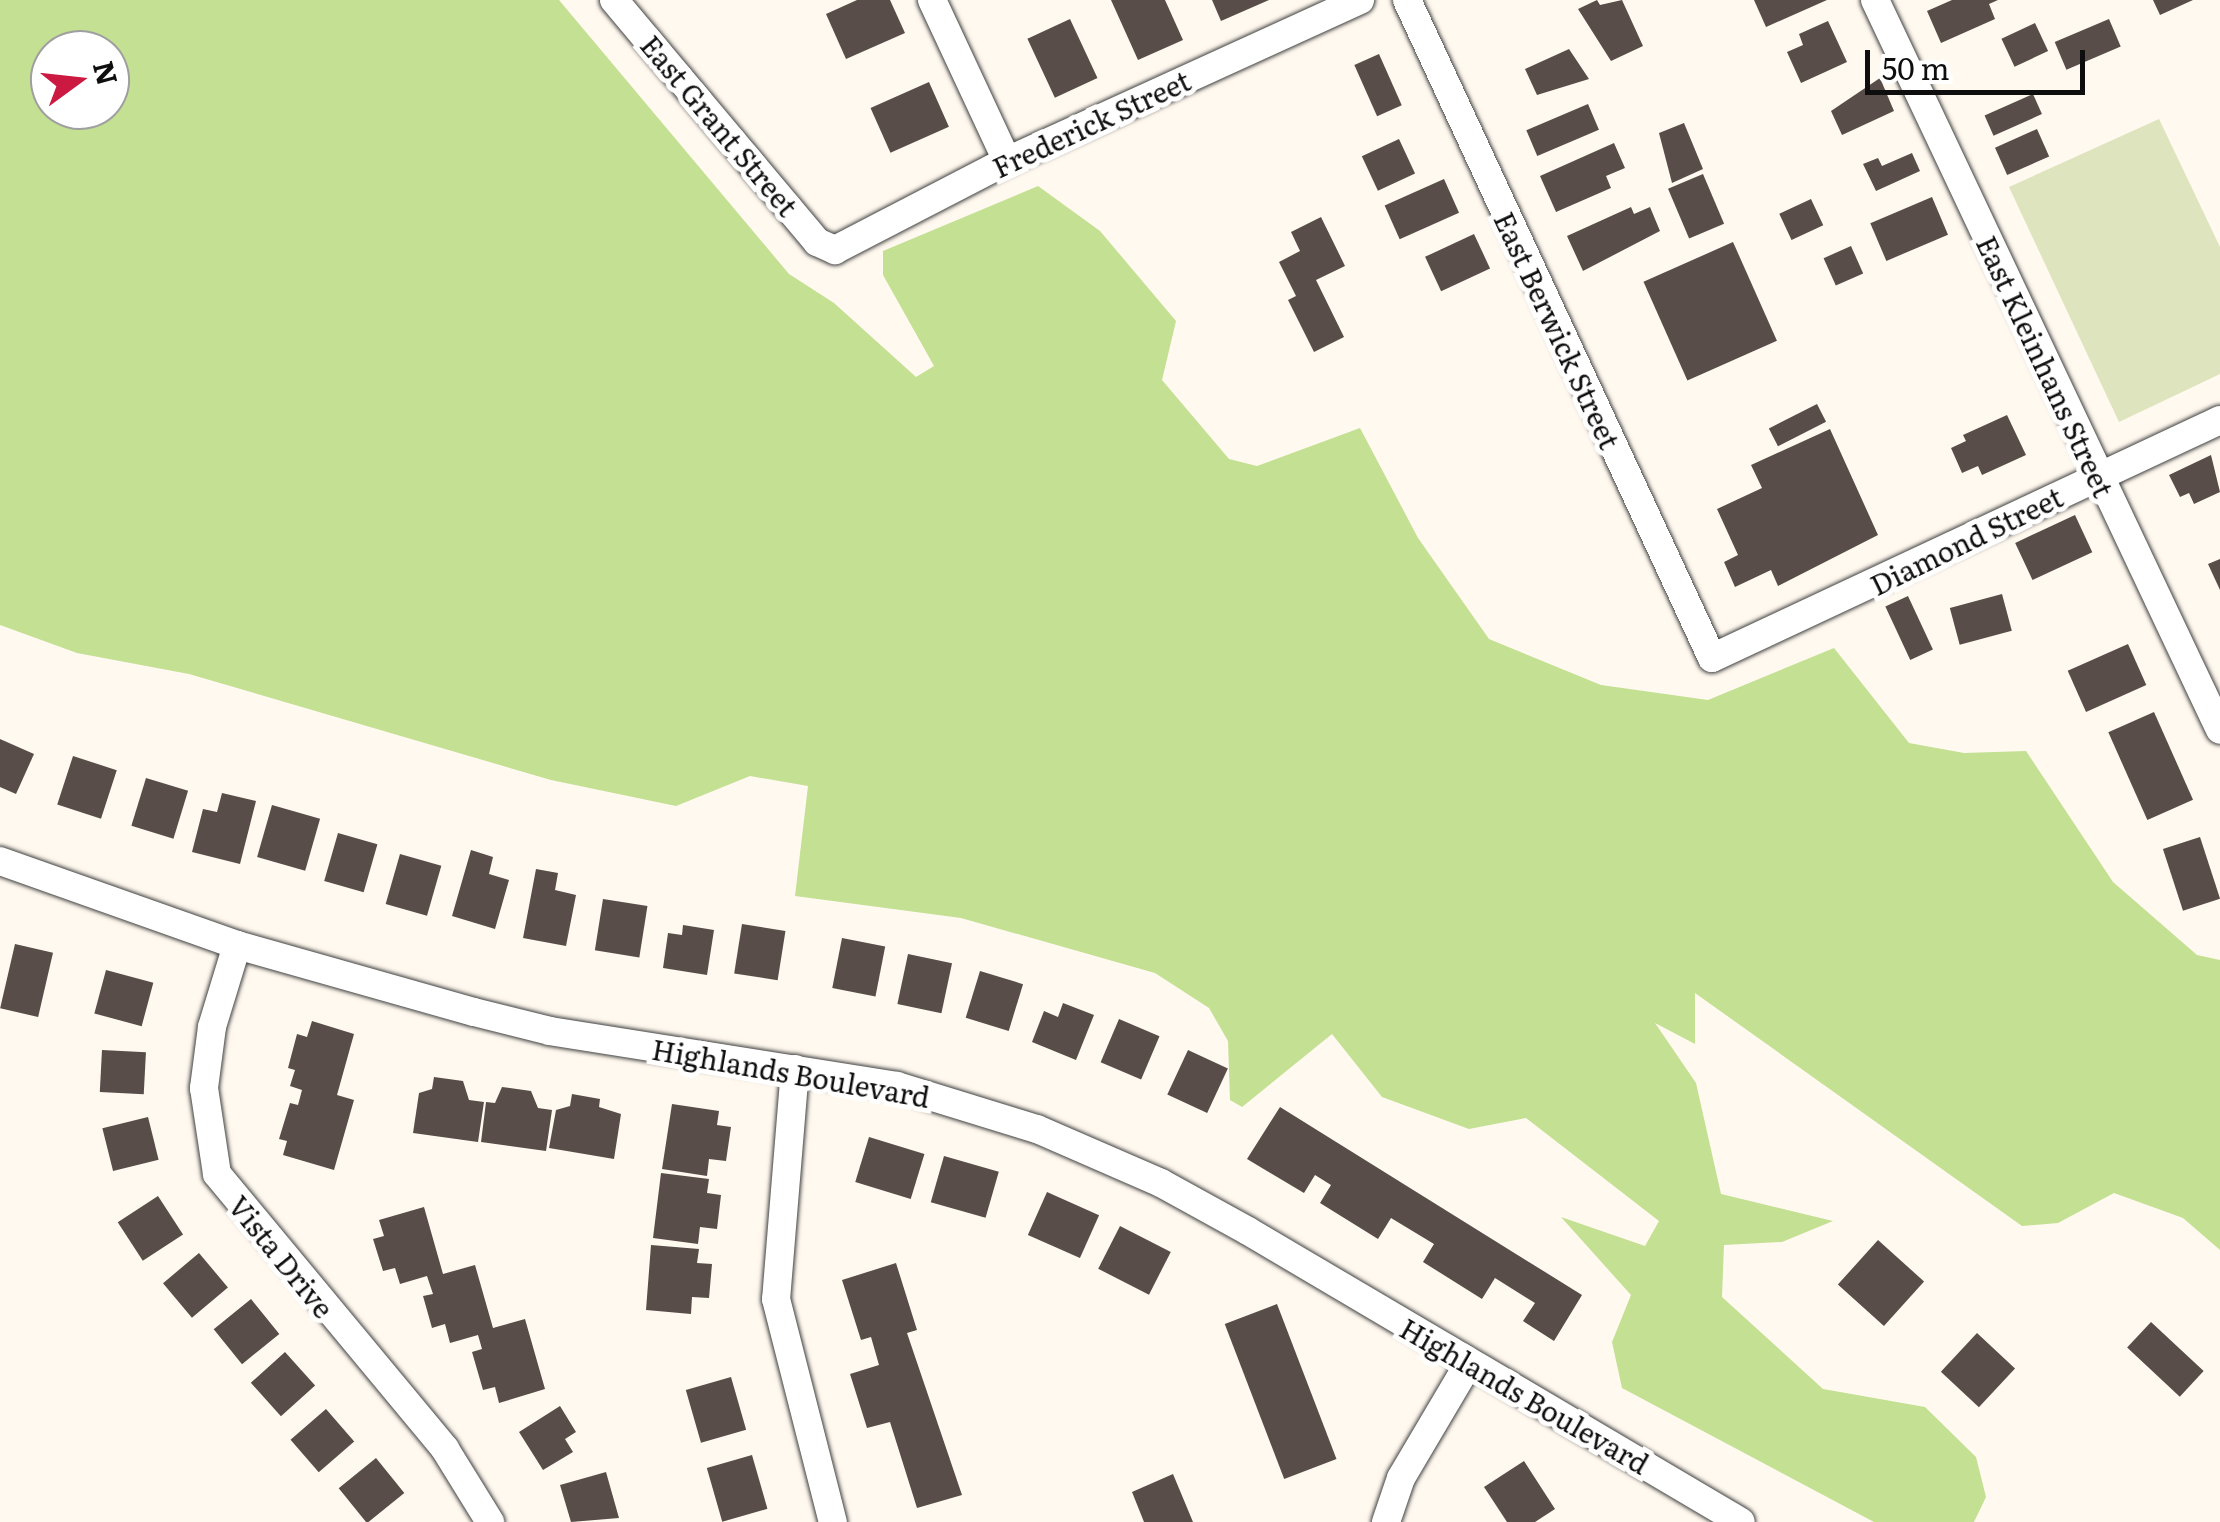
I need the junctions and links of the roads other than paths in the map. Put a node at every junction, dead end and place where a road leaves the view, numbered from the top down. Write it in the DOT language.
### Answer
graph roads {
  1 [pos="614,0"];
  2 [pos="932,0"];
  3 [pos="1360,0"];
  4 [pos="1408,0"];
  5 [pos="1875,0"];
  6 [pos="1007,160"];
  7 [pos="826,250"];
  8 [pos="2220,420"];
  9 [pos="2097,477"];
  10 [pos="1712,658"];
  11 [pos="2220,730"];
  12 [pos="0,861"];
  13 [pos="237,945"];
  14 [pos="795,1068"];
  15 [pos="1469,1363"];
  16 [pos="490,1522"];
  17 [pos="834,1522"];
  18 [pos="1386,1522"];
  19 [pos="1741,1522"];
  1 -- 7 [label="street, East Grant Street"];
  2 -- 6 [label="street"];
  3 -- 6 [label="street, Frederick Street"];
  4 -- 10 [label="street, East Berwick Street"];
  5 -- 9 [label="street, East Kleinhans Street"];
  6 -- 7 [label="street, Frederick Street"];
  8 -- 9 [label="street, Diamond Street"];
  9 -- 10 [label="street, Diamond Street"];
  9 -- 11 [label="street, East Kleinhans Street"];
  12 -- 13 [label="street, Highlands Boulevard"];
  13 -- 14 [label="street, Highlands Boulevard"];
  13 -- 16 [label="street, Vista Drive"];
  14 -- 15 [label="street, Highlands Boulevard"];
  14 -- 17 [label="street"];
  15 -- 18 [label="street"];
  15 -- 19 [label="street, Highlands Boulevard"];
}
